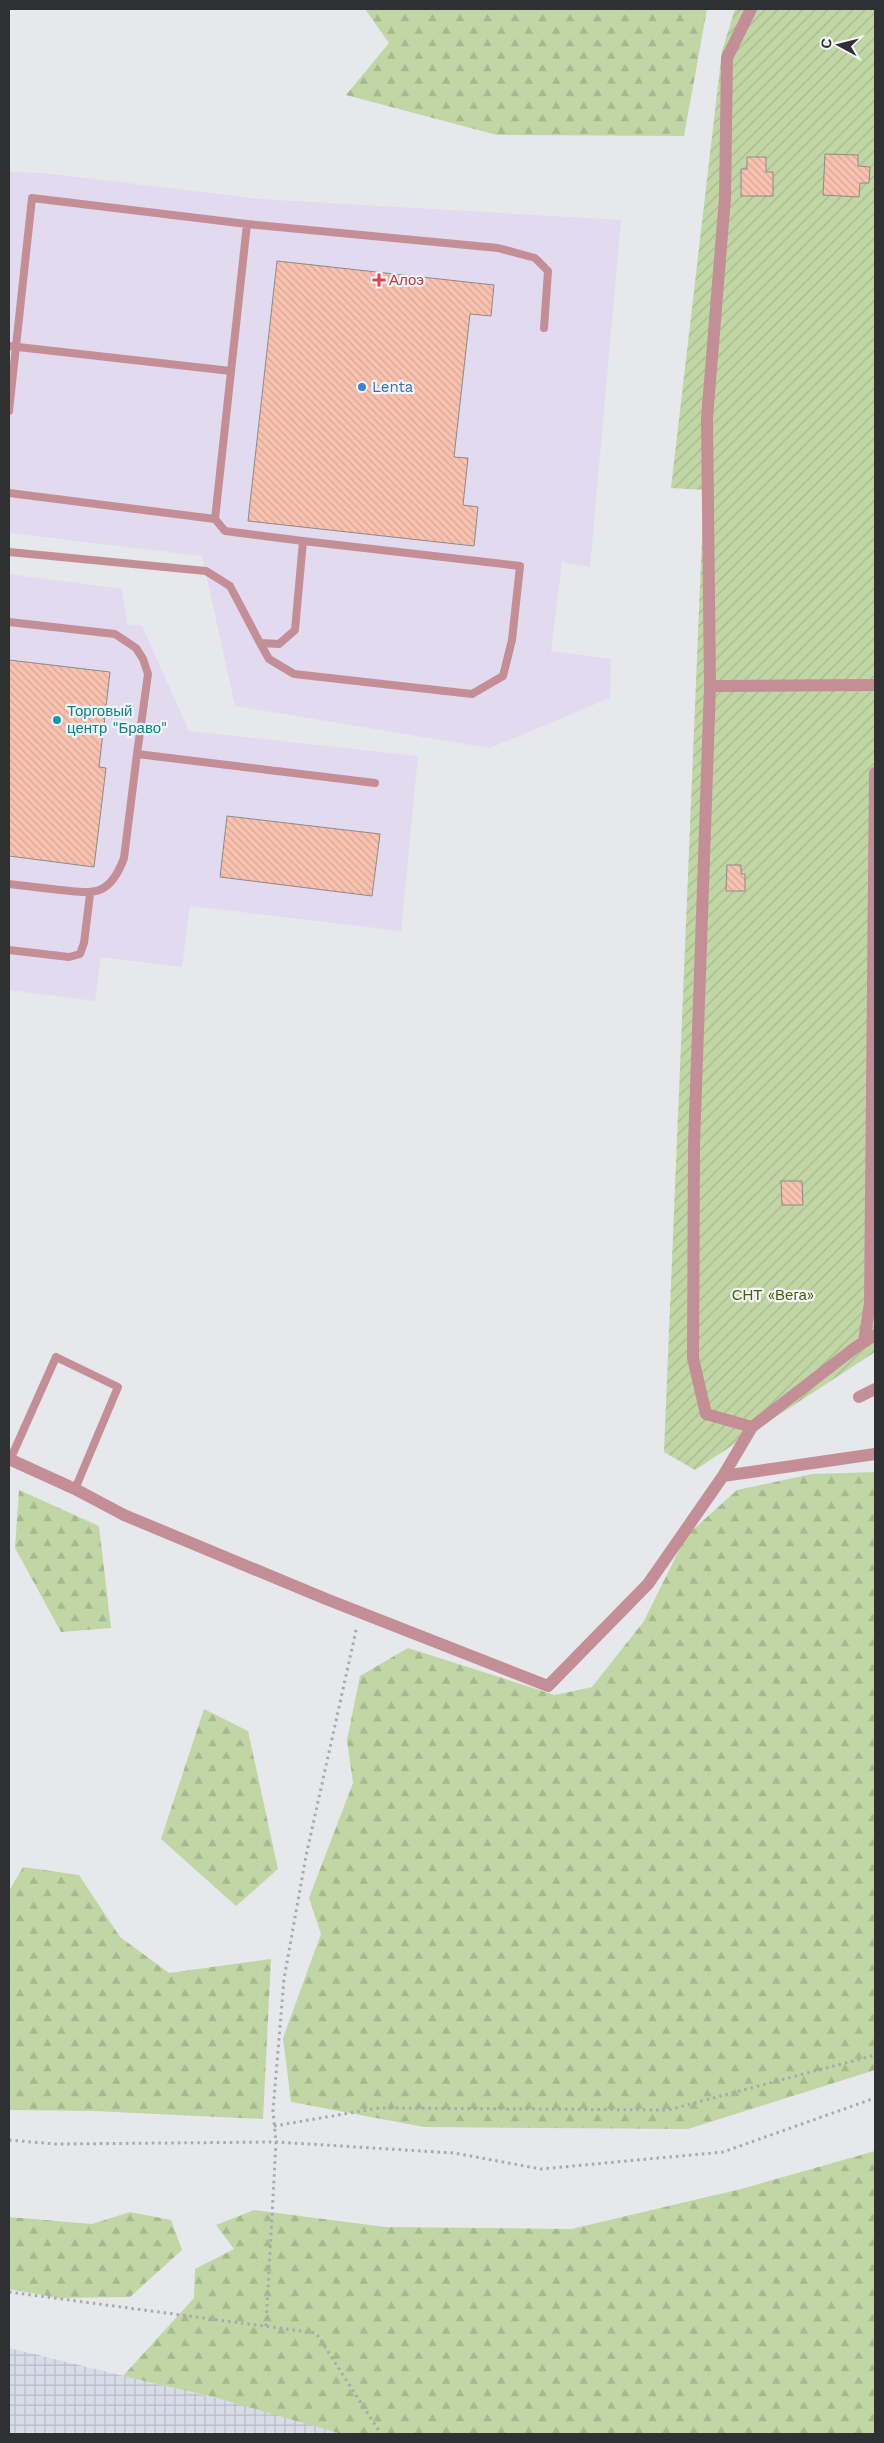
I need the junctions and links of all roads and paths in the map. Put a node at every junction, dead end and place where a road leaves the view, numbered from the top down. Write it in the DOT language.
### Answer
graph roads {
  1 [pos="751,9"];
  2 [pos="247,224"];
  3 [pos="544,328"];
  4 [pos="12,346"];
  5 [pos="231,371"];
  6 [pos="9,411"];
  7 [pos="9,493"];
  8 [pos="215,519"];
  9 [pos="303,541"];
  10 [pos="9,552"];
  11 [pos="9,622"];
  12 [pos="260,643"];
  13 [pos="875,685"];
  14 [pos="710,686"];
  15 [pos="137,754"];
  16 [pos="875,773"];
  17 [pos="375,783"];
  18 [pos="9,884"];
  19 [pos="90,894"];
  20 [pos="9,950"];
  21 [pos="875,1335"];
  22 [pos="864,1342"];
  23 [pos="875,1389"];
  24 [pos="859,1398"];
  25 [pos="752,1427"];
  26 [pos="875,1454"];
  27 [pos="9,1459"];
  28 [pos="722,1476"];
  29 [pos="75,1489"];
  30 [pos="360,1613"];
  31 [pos="875,2055"];
  32 [pos="875,2098"];
  33 [pos="274,2126"];
  34 [pos="9,2140"];
  35 [pos="276,2142"];
  36 [pos="9,2292"];
  37 [pos="266,2326"];
  38 [pos="381,2434"];
  1 -- 14 [label="street"];
  2 -- 3 [label="lane"];
  2 -- 4 [label="lane"];
  2 -- 5 [label="lane"];
  4 -- 5 [label="lane"];
  4 -- 6 [label="lane"];
  5 -- 8 [label="lane"];
  7 -- 8 [label="lane"];
  8 -- 9 [label="lane"];
  9 -- 12 [label="lane"];
  9 -- 12 [label="lane"];
  10 -- 12 [label="lane"];
  11 -- 15 [label="lane"];
  13 -- 14 [label="street"];
  14 -- 25 [label="street"];
  15 -- 17 [label="lane"];
  15 -- 19 [label="lane"];
  16 -- 22 [label="street"];
  18 -- 19 [label="lane"];
  19 -- 20 [label="lane"];
  21 -- 22 [label="street"];
  22 -- 25 [label="street"];
  23 -- 24 [label="street"];
  25 -- 28 [label="street"];
  26 -- 28 [label="street"];
  27 -- 29 [label="street"];
  27 -- 29 [label="lane"];
  28 -- 30 [label="street"];
  29 -- 30 [label="street"];
  30 -- 33 [label="path"];
  31 -- 33 [label="path"];
  32 -- 35 [label="path"];
  33 -- 35 [label="path"];
  34 -- 35 [label="path"];
  35 -- 37 [label="path"];
  36 -- 37 [label="path"];
  37 -- 38 [label="path"];
}
